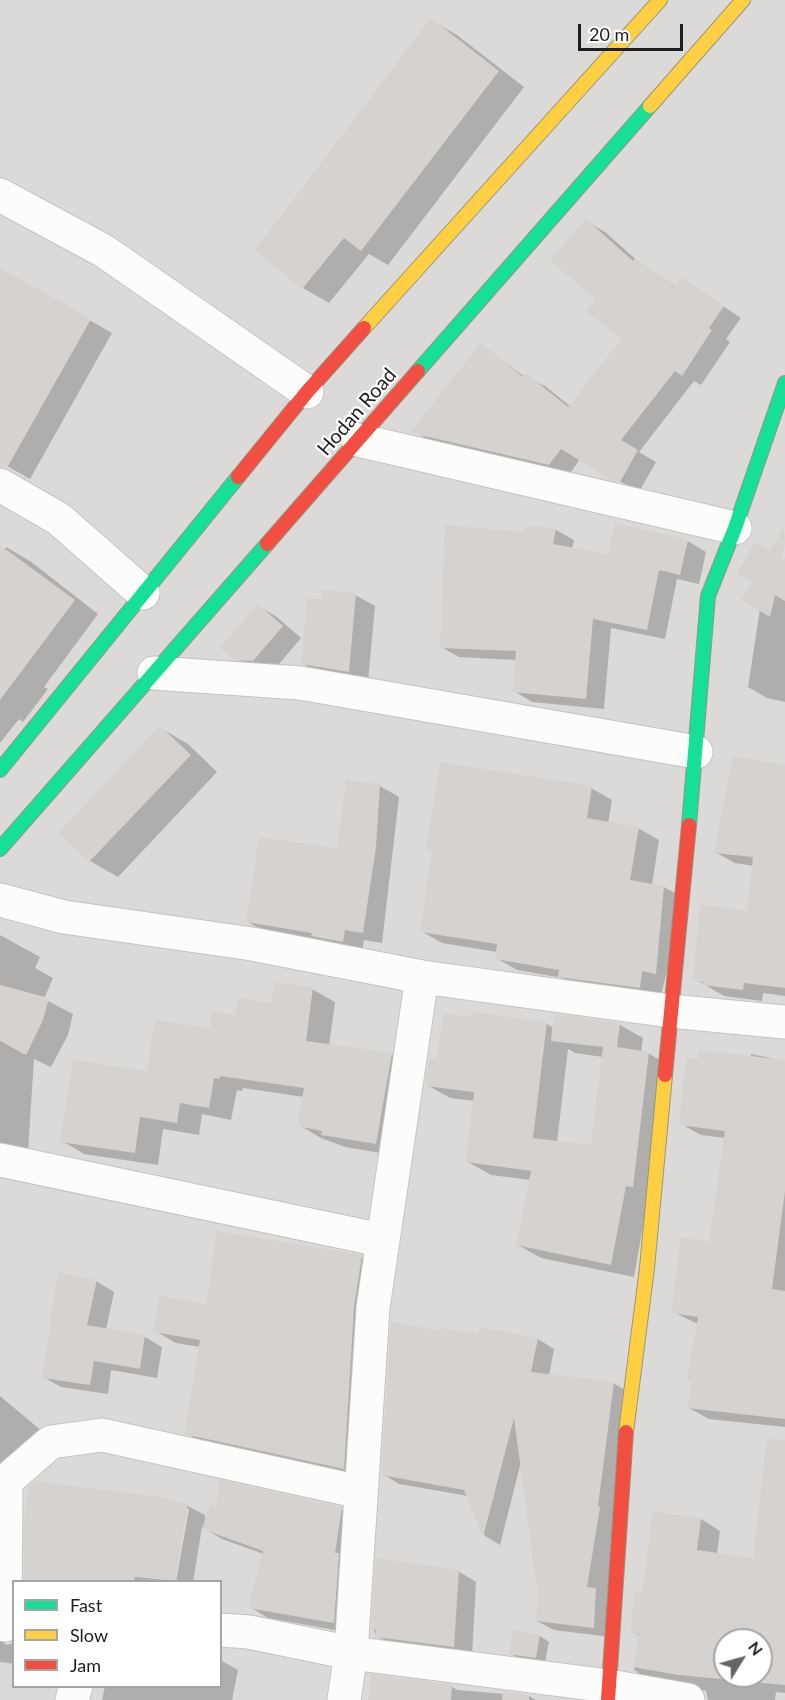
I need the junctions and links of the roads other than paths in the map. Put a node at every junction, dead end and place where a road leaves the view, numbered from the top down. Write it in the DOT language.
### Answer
graph roads {
  1 [pos="660,0"];
  2 [pos="743,0"];
  3 [pos="0,195"];
  4 [pos="785,383"];
  5 [pos="306,392"];
  6 [pos="358,440"];
  7 [pos="0,485"];
  8 [pos="735,528"];
  9 [pos="143,593"];
  10 [pos="154,673"];
  11 [pos="696,753"];
  12 [pos="0,770"];
  13 [pos="0,849"];
  14 [pos="0,900"];
  15 [pos="422,977"];
  16 [pos="670,1011"];
  17 [pos="785,1022"];
  18 [pos="0,1160"];
  19 [pos="381,1240"];
  20 [pos="360,1492"];
  21 [pos="6,1625"];
  22 [pos="222,1630"];
  23 [pos="351,1653"];
  24 [pos="608,1693"];
  25 [pos="345,1700"];
  26 [pos="688,1700"];
  1 -- 5 [label="main road"];
  2 -- 6 [label="main road, Hodan Road"];
  3 -- 5 [label="street"];
  4 -- 8 [label="main road"];
  5 -- 9 [label="main road"];
  6 -- 8 [label="street"];
  6 -- 10 [label="main road, Hodan Road"];
  7 -- 9 [label="street"];
  8 -- 11 [label="main road"];
  9 -- 12 [label="main road"];
  10 -- 11 [label="street"];
  10 -- 13 [label="main road, Hodan Road"];
  11 -- 16 [label="main road"];
  14 -- 15 [label="street"];
  15 -- 16 [label="street"];
  15 -- 19 [label="street"];
  16 -- 17 [label="street"];
  16 -- 24 [label="main road"];
  18 -- 19 [label="street"];
  19 -- 20 [label="street"];
  20 -- 21 [label="street"];
  20 -- 23 [label="street"];
  22 -- 23 [label="street"];
  23 -- 24 [label="street"];
  23 -- 25 [label="street"];
  24 -- 26 [label="street"];
}
